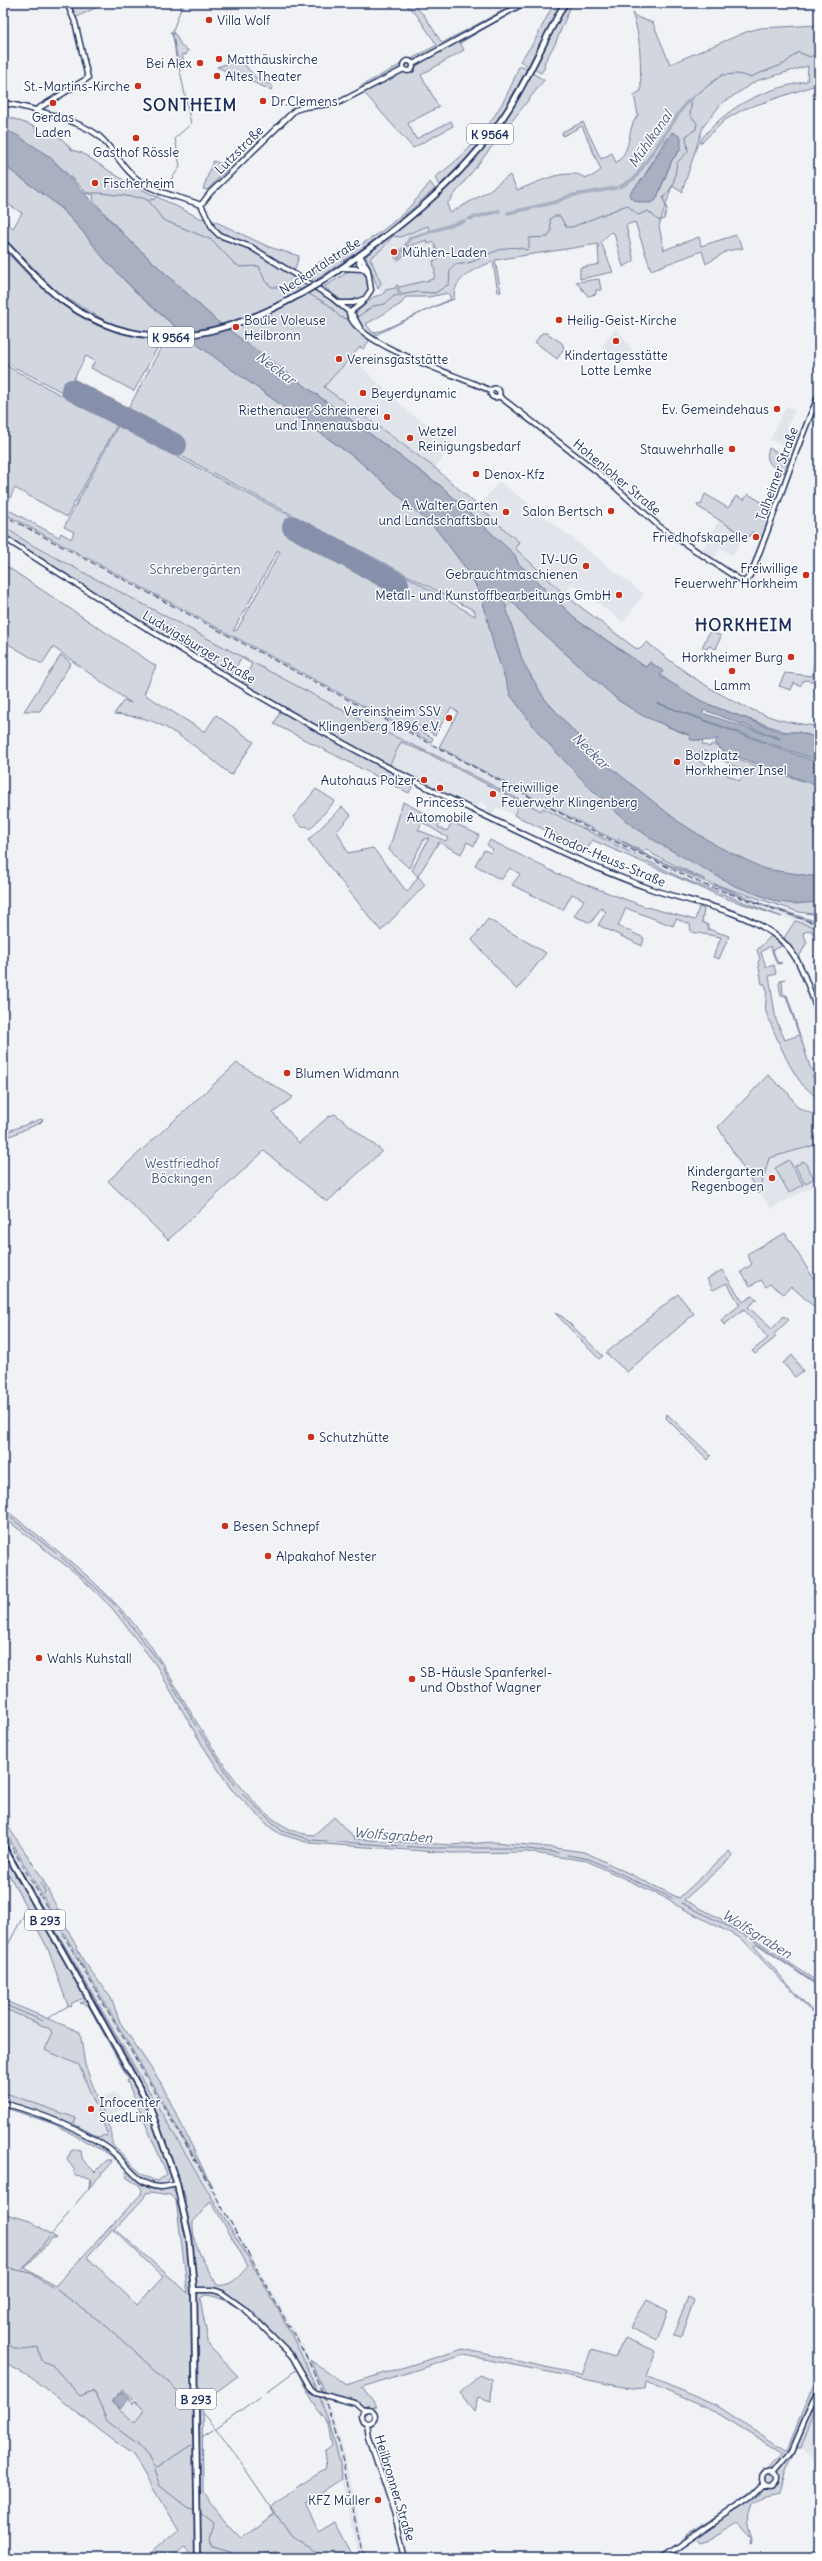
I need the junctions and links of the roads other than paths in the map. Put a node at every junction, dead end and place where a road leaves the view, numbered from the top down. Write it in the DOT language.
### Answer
graph roads {
  1 [pos="67,3"];
  2 [pos="524,3"];
  3 [pos="565,3"];
  4 [pos="413,64"];
  5 [pos="404,69"];
  6 [pos="3,102"];
  7 [pos="36,110"];
  8 [pos="201,205"];
  9 [pos="3,242"];
  10 [pos="360,255"];
  11 [pos="341,268"];
  12 [pos="364,270"];
  13 [pos="370,277"];
  14 [pos="366,298"];
  15 [pos="357,302"];
  16 [pos="339,303"];
  17 [pos="350,314"];
  18 [pos="819,394"];
  19 [pos="3,537"];
  20 [pos="746,581"];
  21 [pos="388,768"];
  22 [pos="819,1015"];
  23 [pos="3,1846"];
  24 [pos="3,2103"];
  25 [pos="177,2184"];
  26 [pos="194,2290"];
  27 [pos="819,2388"];
  28 [pos="364,2411"];
  29 [pos="368,2423"];
  30 [pos="773,2474"];
  31 [pos="763,2484"];
  32 [pos="198,2558"];
  33 [pos="405,2558"];
  34 [pos="661,2558"];
  1 -- 7 [label="street"];
  2 -- 4 [label="street"];
  3 -- 10 [label="main road, Neckartalstraße / K 9564"];
  4 -- 5 [label="street"];
  4 -- 5 [label="street"];
  5 -- 8 [label="street, Lutzstraße"];
  6 -- 7 [label="street"];
  7 -- 8 [label="street"];
  8 -- 16 [label="street"];
  9 -- 11 [label="main road, Neckartalstraße / K 9564, bridge"];
  10 -- 11 [label="main road, Neckartalstraße / K 9564"];
  10 -- 12 [label="street"];
  10 -- 13 [label="street"];
  11 -- 12 [label="street"];
  12 -- 13 [label="street"];
  13 -- 14 [label="street"];
  14 -- 15 [label="street"];
  14 -- 17 [label="street"];
  15 -- 16 [label="street"];
  15 -- 17 [label="street"];
  16 -- 17 [label="street"];
  17 -- 20 [label="street, Hohenloher Straße"];
  18 -- 20 [label="street, Talheimer Straße"];
  19 -- 21 [label="street, Ludwigsburger Straße"];
  21 -- 22 [label="street, Theodor-Heuss-Straße"];
  23 -- 25 [label="main road, B 293"];
  24 -- 25 [label="street"];
  25 -- 26 [label="main road, B 293"];
  26 -- 28 [label="street, Heilbronner Straße"];
  26 -- 32 [label="main road, B 293"];
  27 -- 30 [label="street"];
  28 -- 29 [label="street, Heilbronner Straße"];
  28 -- 29 [label="street, Heilbronner Straße"];
  29 -- 33 [label="street, Heilbronner Straße"];
  30 -- 31 [label="street"];
  30 -- 31 [label="street"];
  31 -- 34 [label="street"];
}
